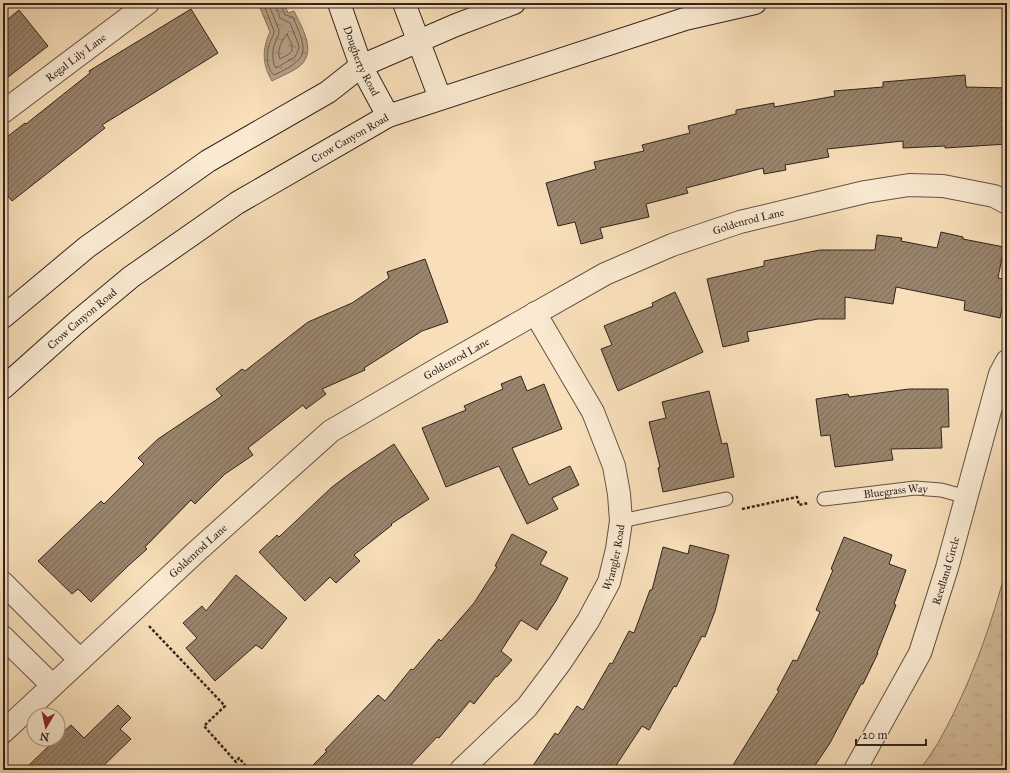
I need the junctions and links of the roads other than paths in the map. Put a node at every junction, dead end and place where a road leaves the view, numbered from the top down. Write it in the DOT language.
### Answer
graph roads {
  1 [pos="148,3"];
  2 [pos="339,3"];
  3 [pos="404,3"];
  4 [pos="514,3"];
  5 [pos="756,3"];
  6 [pos="419,42"];
  7 [pos="361,66"];
  8 [pos="440,98"];
  9 [pos="3,112"];
  10 [pos="388,116"];
  11 [pos="1007,203"];
  12 [pos="535,313"];
  13 [pos="3,317"];
  14 [pos="1007,360"];
  15 [pos="3,388"];
  16 [pos="967,497"];
  17 [pos="726,499"];
  18 [pos="824,500"];
  19 [pos="621,521"];
  20 [pos="3,583"];
  21 [pos="3,637"];
  22 [pos="80,660"];
  23 [pos="52,685"];
  24 [pos="3,732"];
  25 [pos="461,770"];
  26 [pos="855,770"];
  1 -- 9 [label="street, Regal Lily Lane"];
  2 -- 7 [label="street, Dougherty Road"];
  3 -- 6 [label="street"];
  4 -- 6 [label="street"];
  5 -- 8 [label="street, Crow Canyon Road"];
  6 -- 7 [label="street"];
  6 -- 8 [label="street"];
  7 -- 10 [label="street, Dougherty Road"];
  7 -- 13 [label="street"];
  8 -- 10 [label="street, Crow Canyon Road"];
  10 -- 15 [label="street, Crow Canyon Road"];
  11 -- 12 [label="street, Goldenrod Lane"];
  12 -- 19 [label="street, Wrangler Road"];
  12 -- 22 [label="street, Goldenrod Lane"];
  14 -- 16 [label="street, Reedland Circle"];
  16 -- 18 [label="lane, Bluegrass Way"];
  16 -- 26 [label="street, Reedland Circle"];
  17 -- 19 [label="lane"];
  19 -- 25 [label="street, Wrangler Road"];
  20 -- 22 [label="street"];
  21 -- 23 [label="street"];
  22 -- 23 [label="street, Goldenrod Lane"];
  23 -- 24 [label="street, Goldenrod Lane"];
}
